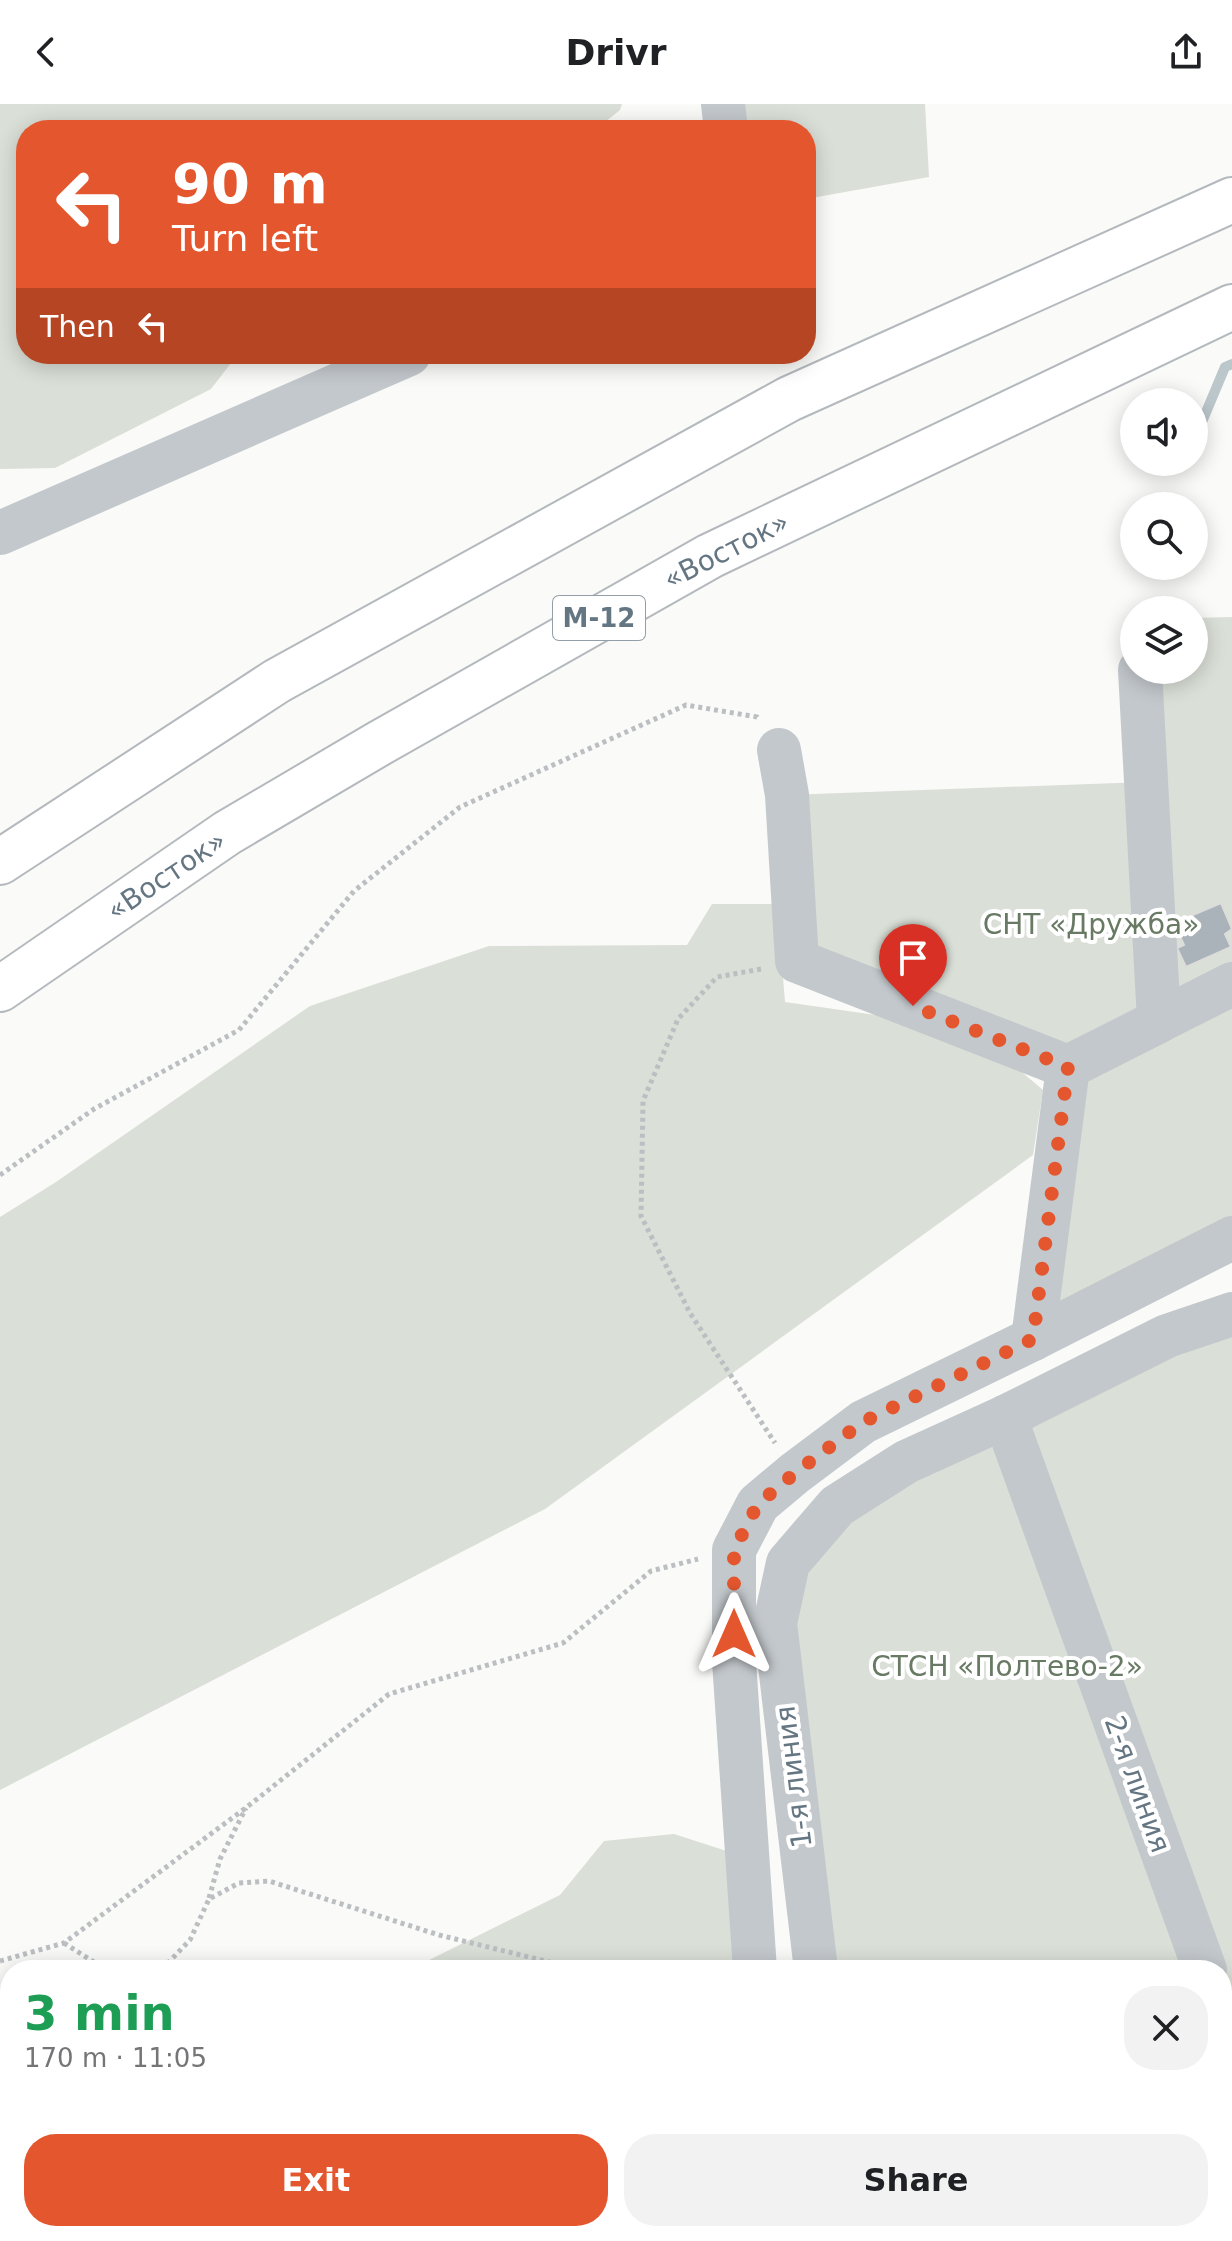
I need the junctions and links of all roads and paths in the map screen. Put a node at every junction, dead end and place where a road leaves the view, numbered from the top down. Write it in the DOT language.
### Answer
graph roads {
  1 [pos="1232,200"];
  2 [pos="1232,307"];
  3 [pos="386,364"];
  4 [pos="0,533"];
  5 [pos="1141,684"];
  6 [pos="779,750"];
  7 [pos="0,862"];
  8 [pos="797,961"];
  9 [pos="1232,984"];
  10 [pos="0,989"];
  11 [pos="1159,1021"];
  12 [pos="1068,1067"];
  13 [pos="0,1175"];
  14 [pos="1232,1238"];
  15 [pos="1232,1314"];
  16 [pos="1033,1339"];
  17 [pos="1005,1417"];
  18 [pos="795,1473"];
  19 [pos="734,1550"];
  20 [pos="247,1807"];
  21 [pos="209,1899"];
  22 [pos="64,1943"];
  23 [pos="4,1960"];
  24 [pos="91,1960"];
  25 [pos="171,1960"];
  26 [pos="541,1960"];
  27 [pos="754,1960"];
  28 [pos="815,1960"];
  29 [pos="1201,1960"];
  1 -- 7 [label="highway"];
  2 -- 10 [label="highway, «Восток» / М-12"];
  3 -- 4 [label="street"];
  5 -- 11 [label="street"];
  6 -- 8 [label="street"];
  6 -- 13 [label="path"];
  8 -- 12 [label="street"];
  8 -- 18 [label="path"];
  9 -- 11 [label="street"];
  11 -- 12 [label="street"];
  12 -- 16 [label="street"];
  14 -- 16 [label="street"];
  15 -- 17 [label="street, 1-я линия"];
  16 -- 18 [label="street"];
  17 -- 28 [label="street, 1-я линия"];
  17 -- 29 [label="street, 2-я линия"];
  18 -- 19 [label="street"];
  19 -- 20 [label="path"];
  19 -- 27 [label="street"];
  20 -- 21 [label="path"];
  20 -- 22 [label="path"];
  21 -- 25 [label="path"];
  21 -- 26 [label="path"];
  22 -- 23 [label="path"];
  22 -- 24 [label="path"];
}
